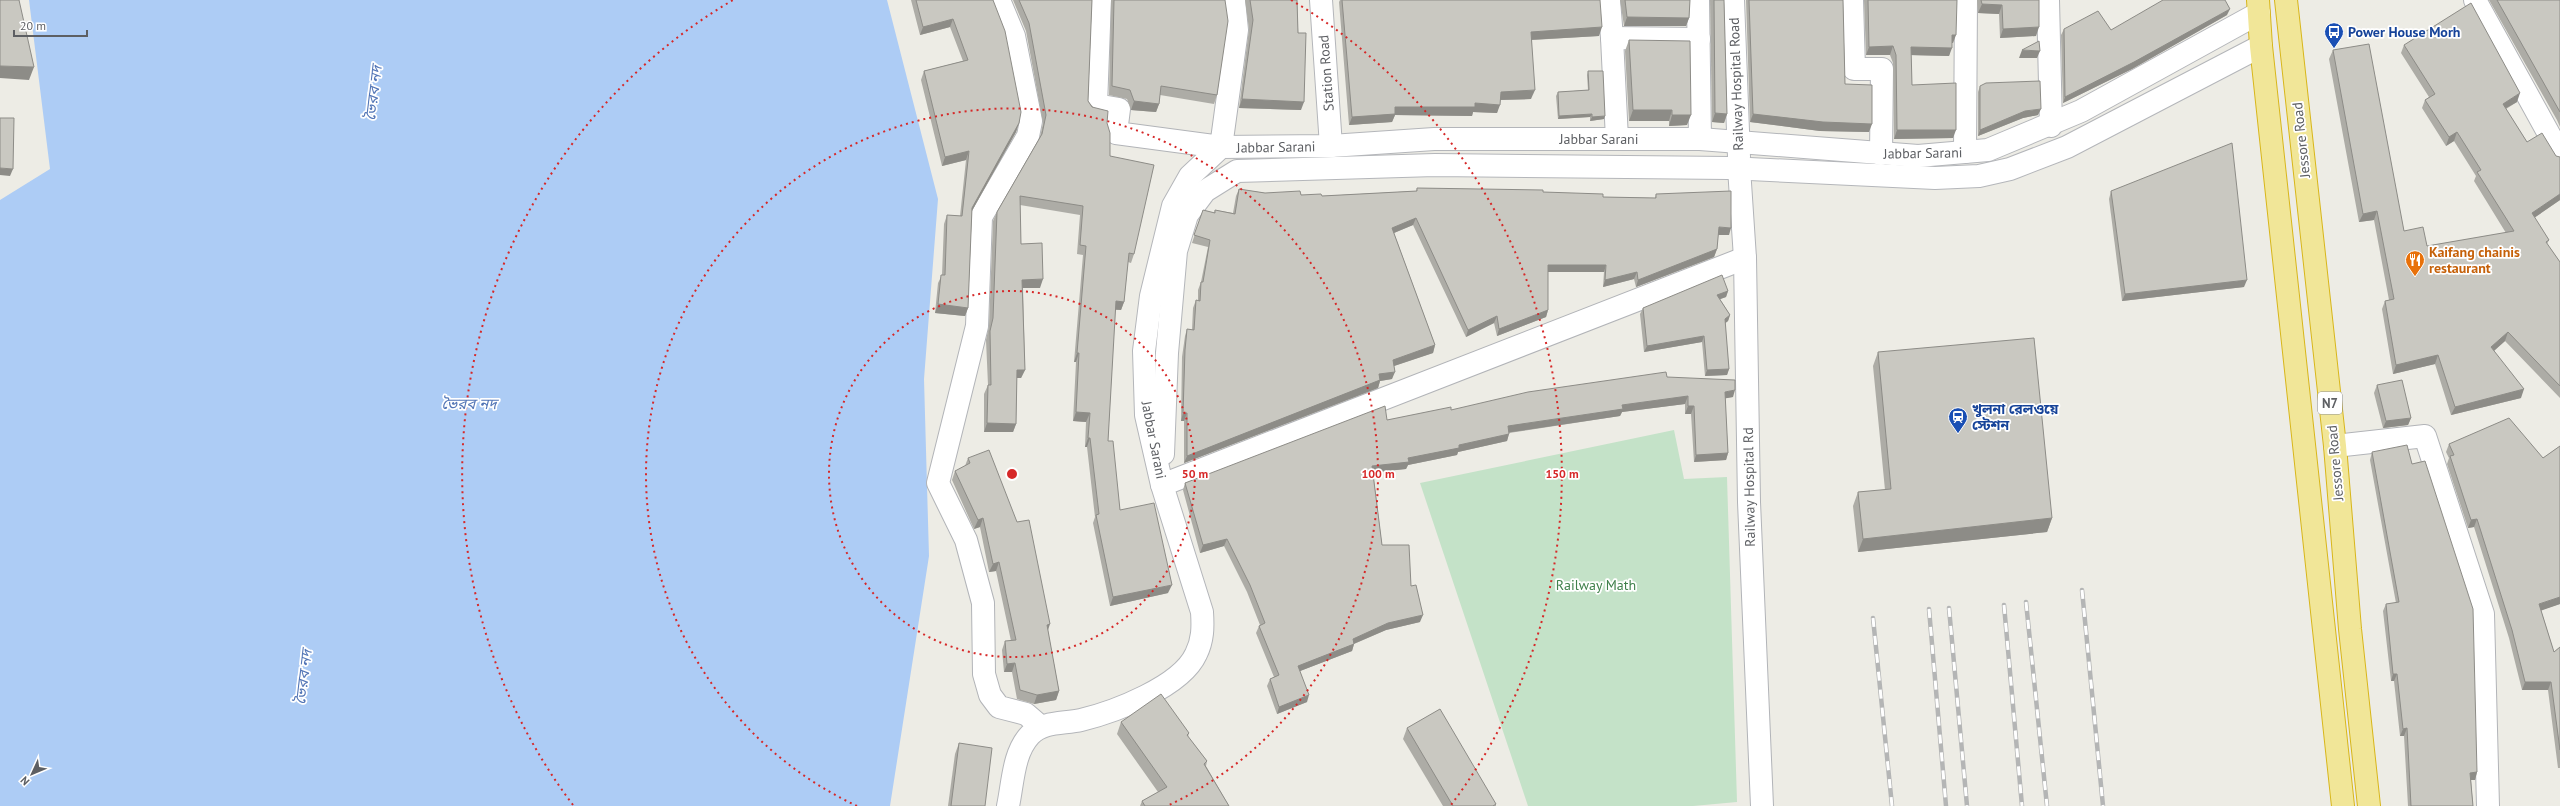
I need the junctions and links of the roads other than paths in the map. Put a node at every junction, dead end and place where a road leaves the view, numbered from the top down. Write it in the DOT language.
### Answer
graph roads {
  1 [pos="999,0"];
  2 [pos="1100,0"];
  3 [pos="1234,0"];
  4 [pos="1321,0"];
  5 [pos="1609,0"];
  6 [pos="1698,0"];
  7 [pos="1733,0"];
  8 [pos="1852,0"];
  9 [pos="1966,0"];
  10 [pos="2048,0"];
  11 [pos="2281,0"];
  12 [pos="2286,0"];
  13 [pos="2474,0"];
  14 [pos="2258,6"];
  15 [pos="1612,38"];
  16 [pos="1699,40"];
  17 [pos="2260,46"];
  18 [pos="2051,126"];
  19 [pos="1617,139"];
  20 [pos="1700,139"];
  21 [pos="1739,142"];
  22 [pos="1331,146"];
  23 [pos="1221,147"];
  24 [pos="1965,152"];
  25 [pos="1881,154"];
  26 [pos="2560,154"];
  27 [pos="1739,168"];
  28 [pos="1745,258"];
  29 [pos="2334,446"];
  30 [pos="1162,486"];
  31 [pos="1040,726"];
  32 [pos="1008,806"];
  33 [pos="1762,806"];
  34 [pos="2343,806"];
  35 [pos="2370,806"];
  36 [pos="2488,806"];
  1 -- 31 [label="street"];
  2 -- 23 [label="street"];
  3 -- 23 [label="street"];
  4 -- 22 [label="street, Station Road"];
  5 -- 15 [label="street"];
  6 -- 16 [label="street"];
  7 -- 21 [label="street, Railway Hospital Road"];
  8 -- 25 [label="street"];
  9 -- 24 [label="street"];
  10 -- 18 [label="street"];
  11 -- 14 [label="highway"];
  12 -- 29 [label="highway, Jessore Road / N7"];
  13 -- 26 [label="street"];
  14 -- 17 [label="highway, N7"];
  14 -- 18 [label="street, Jabbar Sarani"];
  15 -- 16 [label="street"];
  15 -- 19 [label="street"];
  16 -- 20 [label="street"];
  17 -- 27 [label="street, Jabbar Sarani"];
  17 -- 34 [label="highway, N7"];
  18 -- 24 [label="street, Jabbar Sarani"];
  19 -- 20 [label="street, Jabbar Sarani"];
  19 -- 22 [label="street, Jabbar Sarani"];
  20 -- 21 [label="street, Jabbar Sarani"];
  21 -- 25 [label="street, Jabbar Sarani"];
  21 -- 27 [label="street, Railway Hospital Road"];
  22 -- 23 [label="street, Jabbar Sarani"];
  23 -- 30 [label="street, Jabbar Sarani"];
  24 -- 25 [label="street, Jabbar Sarani"];
  27 -- 28 [label="street, Railway Hospital Rd"];
  27 -- 30 [label="street, Jabbar Sarani"];
  28 -- 30 [label="street"];
  28 -- 33 [label="street, Railway Hospital Rd"];
  29 -- 35 [label="highway, Jessore Road / N7"];
  29 -- 36 [label="street"];
  30 -- 31 [label="street"];
  31 -- 32 [label="street"];
}
